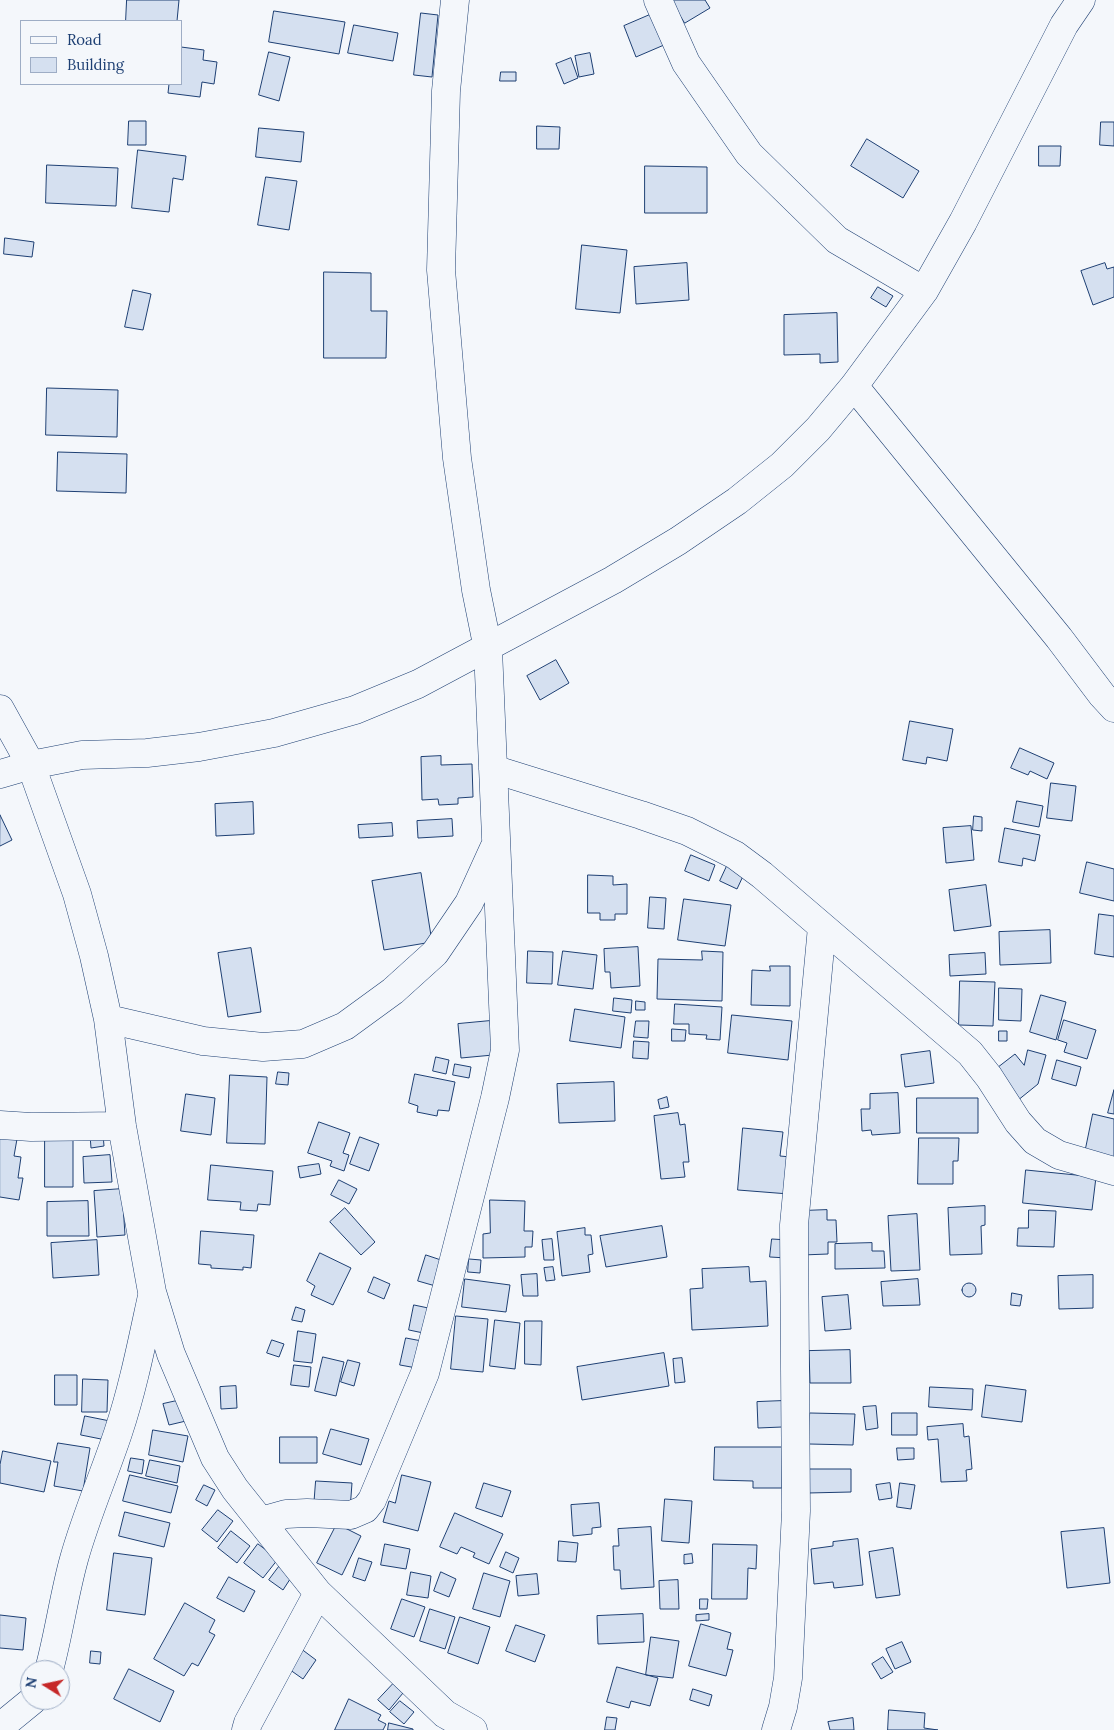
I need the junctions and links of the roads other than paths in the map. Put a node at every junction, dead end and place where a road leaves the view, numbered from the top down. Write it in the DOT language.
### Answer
graph roads {
  1 [pos="455,0"];
  2 [pos="658,0"];
  3 [pos="1081,0"];
  4 [pos="924,291"];
  5 [pos="854,386"];
  6 [pos="488,649"];
  7 [pos="1114,708"];
  8 [pos="0,709"];
  9 [pos="31,765"];
  10 [pos="493,769"];
  11 [pos="0,774"];
  12 [pos="496,843"];
  13 [pos="822,927"];
  14 [pos="108,1019"];
  15 [pos="0,1125"];
  16 [pos="122,1126"];
  17 [pos="1114,1171"];
  18 [pos="152,1292"];
  19 [pos="261,1521"];
  20 [pos="318,1593"];
  21 [pos="52,1660"];
  22 [pos="21,1710"];
  23 [pos="0,1727"];
  24 [pos="246,1730"];
  25 [pos="473,1730"];
  26 [pos="776,1730"];
  1 -- 6 [label="street"];
  2 -- 4 [label="street"];
  3 -- 4 [label="street"];
  4 -- 5 [label="street"];
  5 -- 6 [label="street"];
  5 -- 7 [label="street"];
  6 -- 9 [label="street"];
  6 -- 10 [label="street"];
  8 -- 9 [label="street"];
  9 -- 11 [label="street"];
  9 -- 14 [label="street"];
  10 -- 12 [label="street"];
  10 -- 13 [label="street"];
  12 -- 14 [label="street"];
  12 -- 19 [label="street"];
  13 -- 17 [label="street"];
  13 -- 26 [label="street"];
  14 -- 16 [label="street"];
  15 -- 16 [label="street"];
  16 -- 18 [label="street"];
  18 -- 19 [label="street"];
  18 -- 21 [label="street"];
  19 -- 20 [label="street"];
  20 -- 24 [label="street"];
  20 -- 25 [label="street"];
  22 -- 23 [label="street"];
}
